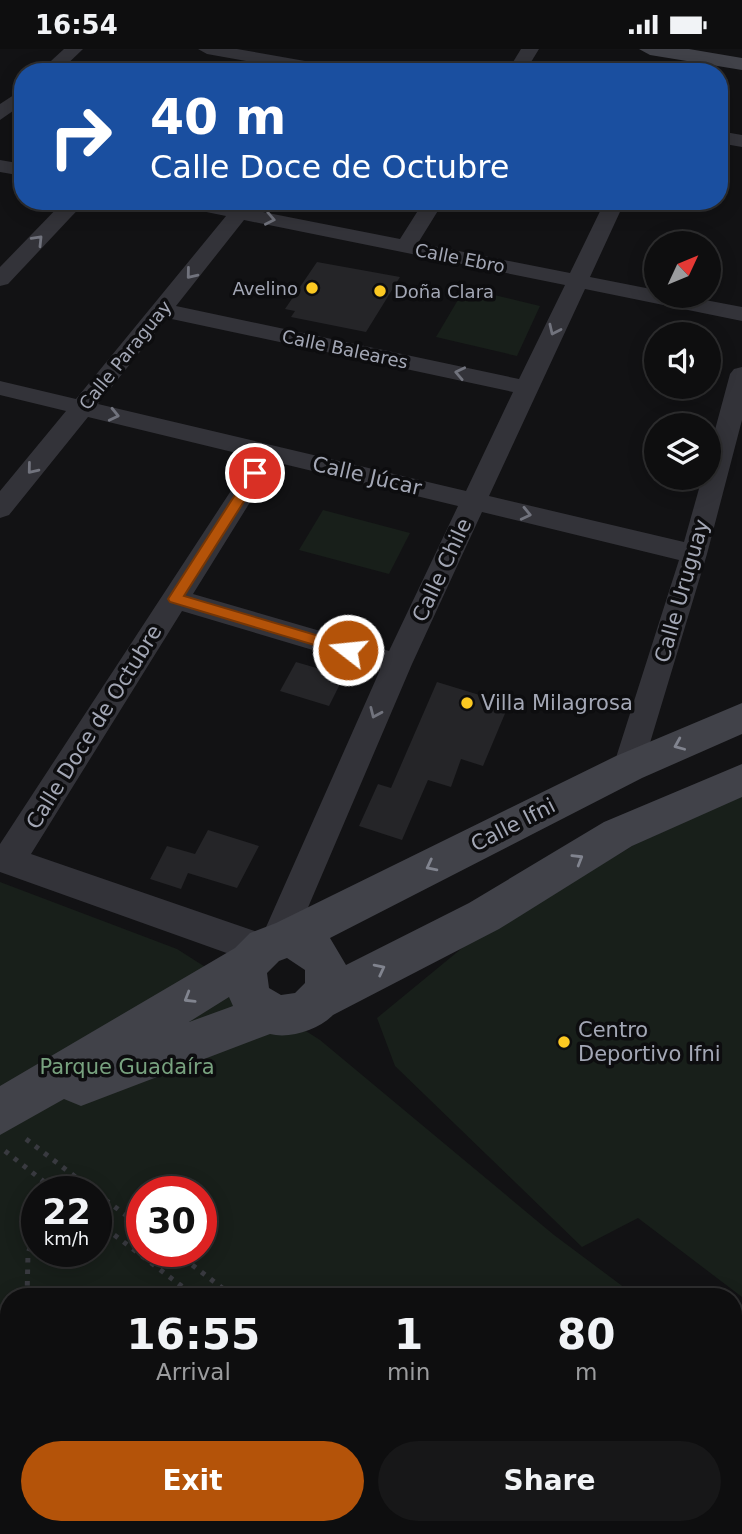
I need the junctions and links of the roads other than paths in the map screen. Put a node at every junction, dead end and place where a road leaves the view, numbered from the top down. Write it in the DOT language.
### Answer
graph roads {
  1 [pos="74,49"];
  2 [pos="650,49"];
  3 [pos="215,54"];
  4 [pos="58,63"];
  5 [pos="277,63"];
  6 [pos="742,64"];
  7 [pos="14,102"];
  8 [pos="0,114"];
  9 [pos="66,210"];
  10 [pos="242,210"];
  11 [pos="256,210"];
  12 [pos="428,210"];
  13 [pos="611,210"];
  14 [pos="405,247"];
  15 [pos="4,270"];
  16 [pos="577,281"];
  17 [pos="162,310"];
  18 [pos="742,314"];
  19 [pos="742,375"];
  20 [pos="0,388"];
  21 [pos="527,388"];
  22 [pos="82,407"];
  23 [pos="735,431"];
  24 [pos="269,452"];
  25 [pos="475,501"];
  26 [pos="0,509"];
  27 [pos="694,554"];
  28 [pos="175,599"];
  29 [pos="397,664"];
  30 [pos="742,718"];
  31 [pos="629,767"];
  32 [pos="742,780"];
  33 [pos="4,859"];
  34 [pos="268,948"];
  35 [pos="319,1000"];
  36 [pos="270,1013"];
  37 [pos="6,1128"];
  1 -- 4 [label="street"];
  2 -- 6 [label="main road"];
  3 -- 5 [label="street"];
  7 -- 8 [label="street"];
  15 -- 9 [label="street, one-way"];
  10 -- 17 [label="street, Calle Paraguay, one-way"];
  11 -- 14 [label="street, Calle Ebro, one-way"];
  12 -- 14 [label="street"];
  13 -- 16 [label="street, Calle Chile"];
  14 -- 16 [label="street, Calle Ebro"];
  16 -- 18 [label="street, Calle Ebro"];
  16 -- 21 [label="street, Calle Chile, one-way"];
  21 -- 17 [label="street, Calle Baleares, one-way"];
  17 -- 22 [label="street, Calle Paraguay"];
  19 -- 23 [label="street, Calle Uruguay"];
  20 -- 22 [label="street, Calle Júcar"];
  21 -- 25 [label="street, Calle Chile"];
  22 -- 24 [label="street, Calle Júcar, one-way"];
  22 -- 26 [label="street, Calle Paraguay, one-way"];
  23 -- 27 [label="street, Calle Uruguay"];
  24 -- 25 [label="street, Calle Júcar"];
  24 -- 28 [label="street, Calle Doce de Octubre"];
  25 -- 27 [label="street, Calle Júcar, one-way"];
  25 -- 29 [label="street, Calle Chile"];
  27 -- 31 [label="street, Calle Uruguay"];
  28 -- 29 [label="street"];
  28 -- 33 [label="street, Calle Doce de Octubre"];
  29 -- 34 [label="street, Calle Chile, one-way"];
  30 -- 31 [label="main road, Calle Ifni, one-way"];
  31 -- 34 [label="main road, Calle Ifni, one-way"];
  35 -- 32 [label="main road, one-way"];
  33 -- 34 [label="street"];
  34 -- 35 [label="main road"];
  34 -- 36 [label="main road"];
  34 -- 37 [label="main road, Calle Ifni, one-way"];
  35 -- 36 [label="main road"];
  36 -- 37 [label="main road"];
}
